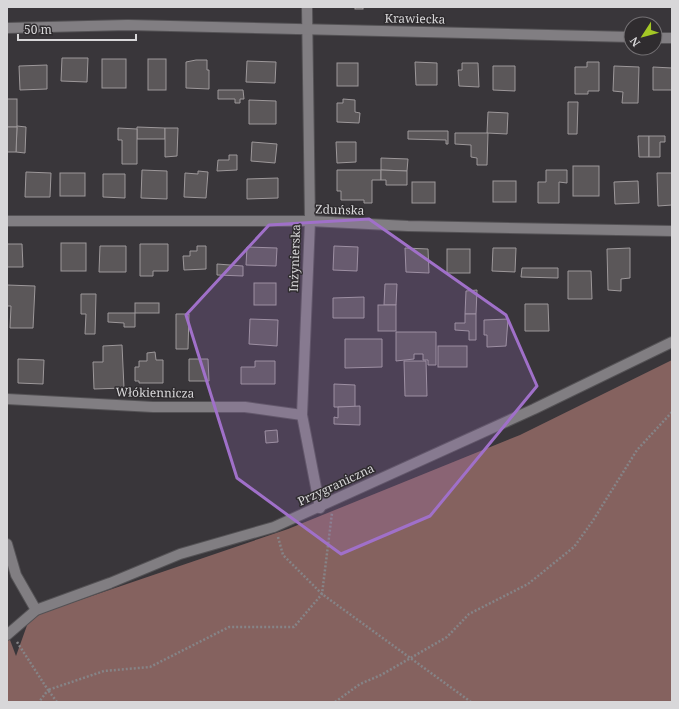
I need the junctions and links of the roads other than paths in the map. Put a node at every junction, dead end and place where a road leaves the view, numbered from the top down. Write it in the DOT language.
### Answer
graph roads {
  1 [pos="307,7"];
  2 [pos="7,28"];
  3 [pos="307,29"];
  4 [pos="623,37"];
  5 [pos="7,221"];
  6 [pos="310,222"];
  7 [pos="672,231"];
  8 [pos="672,342"];
  9 [pos="7,399"];
  10 [pos="302,415"];
  11 [pos="320,508"];
  12 [pos="7,544"];
  13 [pos="36,610"];
  14 [pos="9,633"];
  1 -- 3 [label="street, Inżynierska"];
  2 -- 3 [label="street, Krawiecka"];
  3 -- 4 [label="street, Krawiecka"];
  3 -- 6 [label="street, Inżynierska"];
  5 -- 6 [label="street, Zduńska"];
  6 -- 7 [label="street, Zduńska"];
  6 -- 10 [label="street, Inżynierska"];
  8 -- 11 [label="street, Przygraniczna"];
  9 -- 10 [label="street, Włókiennicza"];
  10 -- 11 [label="street, Inżynierska"];
  11 -- 13 [label="street, Przygraniczna"];
  12 -- 13 [label="street"];
  13 -- 14 [label="street, Przygraniczna"];
}
